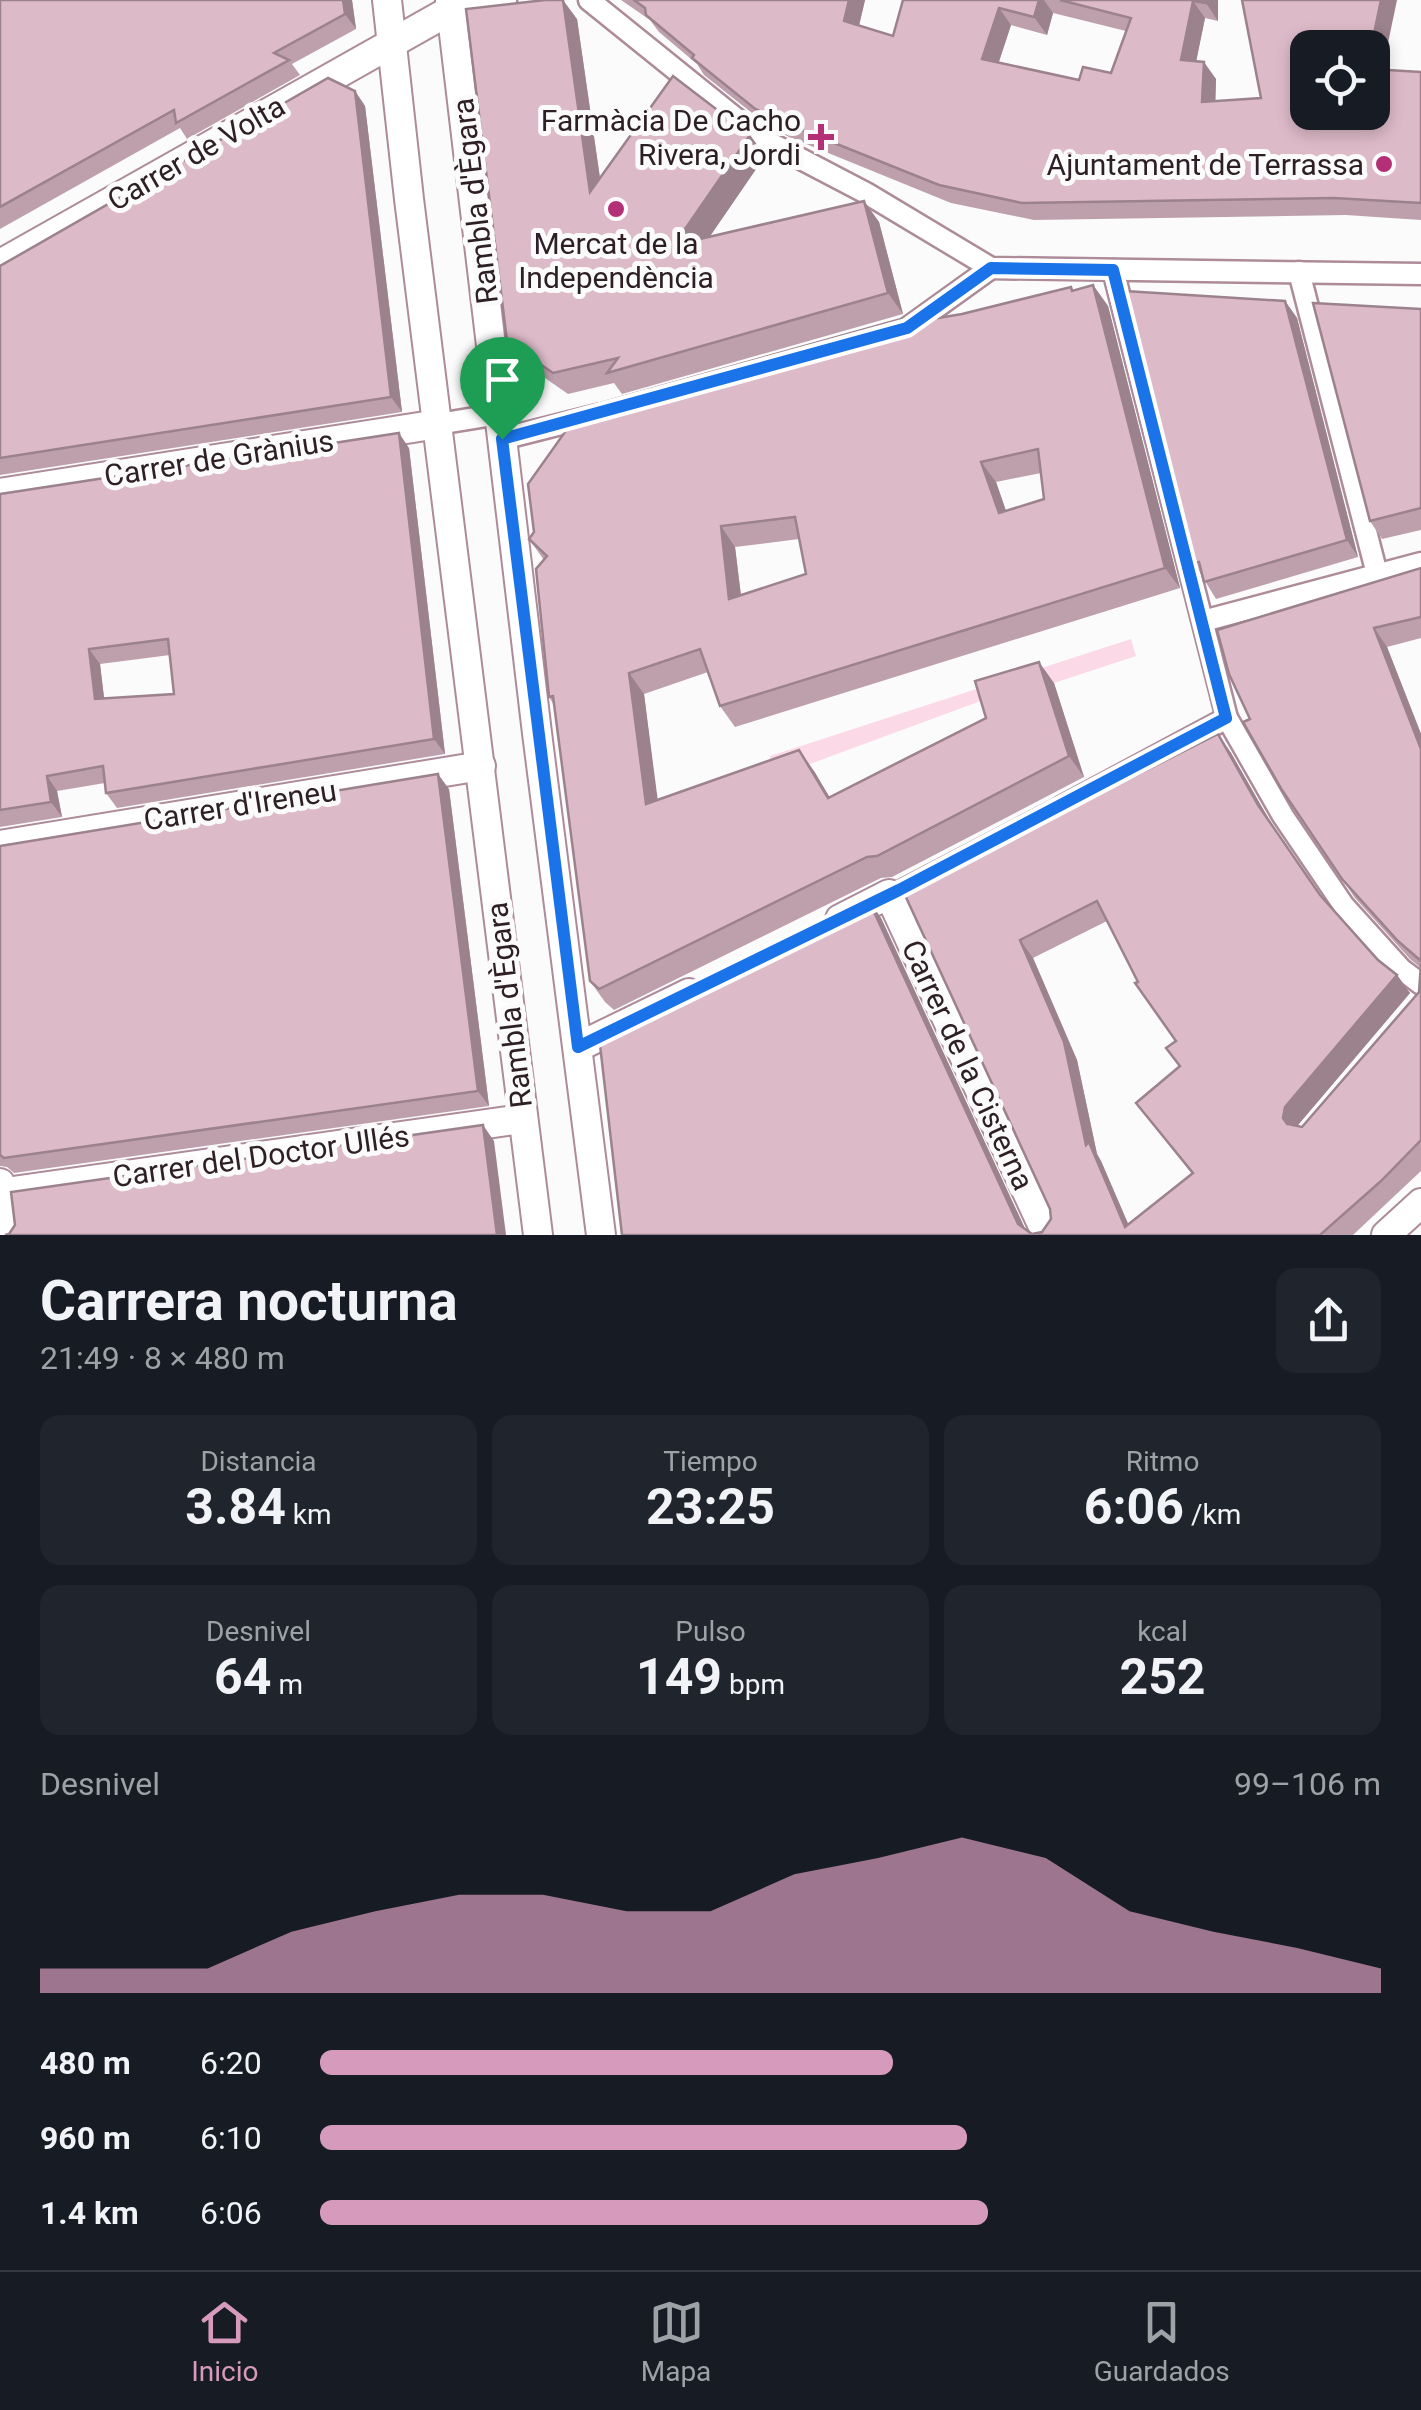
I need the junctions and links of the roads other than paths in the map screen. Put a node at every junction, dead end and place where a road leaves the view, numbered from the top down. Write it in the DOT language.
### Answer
graph roads {
  1 [pos="387,0"];
  2 [pos="506,0"];
  3 [pos="591,2"];
  4 [pos="461,7"];
  5 [pos="393,43"];
  6 [pos="0,264"];
  7 [pos="991,268"];
  8 [pos="1113,270"];
  9 [pos="1299,272"];
  10 [pos="1421,274"];
  11 [pos="898,330"];
  12 [pos="609,412"];
  13 [pos="438,424"];
  14 [pos="500,426"];
  15 [pos="0,493"];
  16 [pos="1421,563"];
  17 [pos="1376,574"];
  18 [pos="1203,621"];
  19 [pos="1226,718"];
  20 [pos="481,766"];
  21 [pos="1038,818"];
  22 [pos="0,845"];
  23 [pos="917,881"];
  24 [pos="889,894"];
  25 [pos="820,928"];
  26 [pos="715,980"];
  27 [pos="1421,984"];
  28 [pos="578,1047"];
  29 [pos="522,1118"];
  30 [pos="0,1190"];
  31 [pos="1421,1203"];
  32 [pos="9,1235"];
  33 [pos="538,1235"];
  34 [pos="601,1235"];
  35 [pos="1047,1235"];
  36 [pos="1386,1235"];
  1 -- 5 [label="street, Rambla d'Ègara"];
  2 -- 4 [label="street"];
  3 -- 7 [label="street"];
  4 -- 5 [label="street, Carrer de Volta"];
  4 -- 14 [label="street, Rambla d'Ègara"];
  5 -- 6 [label="street, Carrer de Volta"];
  5 -- 13 [label="street, Rambla d'Ègara"];
  7 -- 8 [label="street"];
  7 -- 11 [label="street"];
  8 -- 9 [label="street"];
  8 -- 18 [label="street"];
  9 -- 10 [label="street"];
  9 -- 17 [label="street"];
  12 -- 14 [label="street"];
  13 -- 14 [label="street"];
  13 -- 15 [label="street, Carrer de Grànius"];
  13 -- 20 [label="street, Rambla d'Ègara"];
  14 -- 28 [label="street, Rambla d'Ègara"];
  16 -- 17 [label="street"];
  17 -- 18 [label="street"];
  18 -- 19 [label="street"];
  19 -- 21 [label="street"];
  19 -- 27 [label="street"];
  20 -- 22 [label="street, Carrer d'Ireneu"];
  20 -- 29 [label="street, Rambla d'Ègara"];
  23 -- 24 [label="street"];
  24 -- 25 [label="street"];
  24 -- 35 [label="street, Carrer de la Cisterna"];
  26 -- 28 [label="street"];
  28 -- 34 [label="street, Rambla d'Ègara"];
  29 -- 30 [label="street, Carrer del Doctor Ullés"];
  29 -- 33 [label="street, Rambla d'Ègara"];
  30 -- 32 [label="street"];
  31 -- 36 [label="street"];
}
